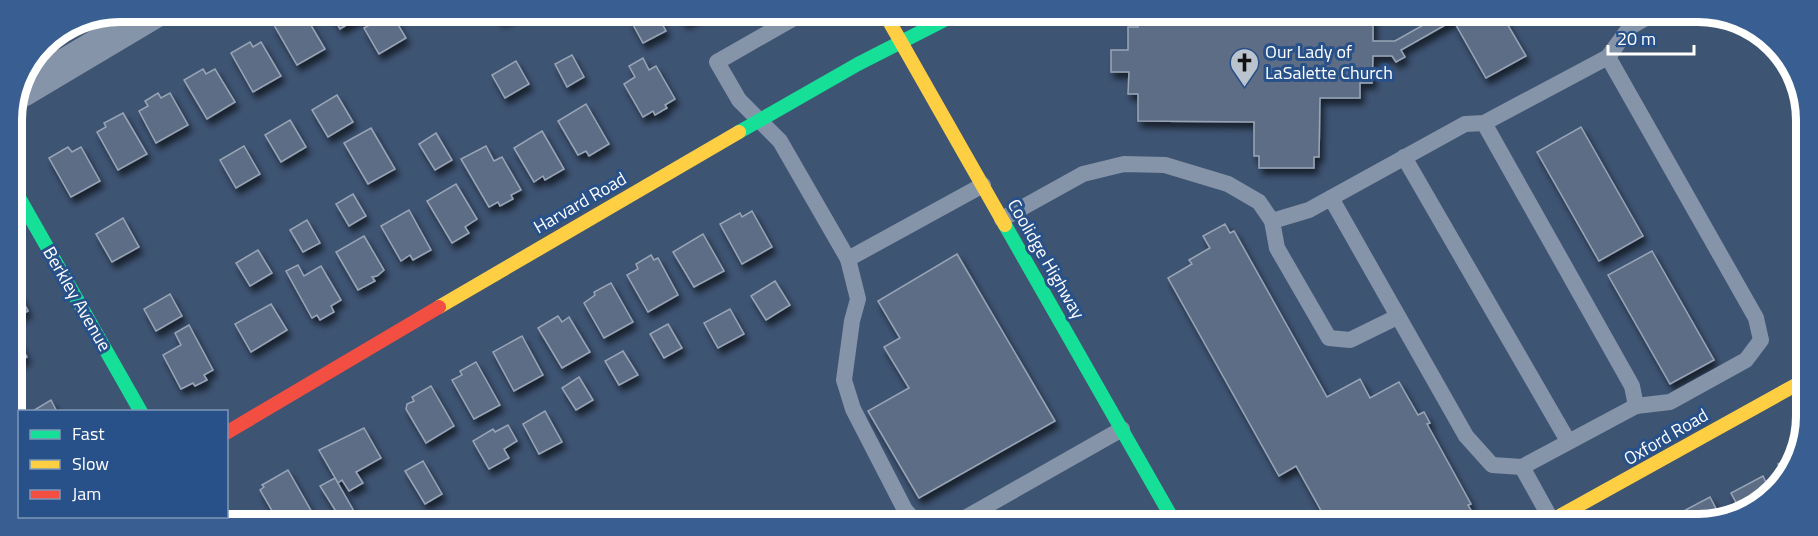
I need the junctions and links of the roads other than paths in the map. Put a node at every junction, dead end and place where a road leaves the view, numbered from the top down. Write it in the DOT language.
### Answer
graph roads {
  1 [pos="137,22"];
  2 [pos="787,22"];
  3 [pos="890,22"];
  4 [pos="941,22"];
  5 [pos="1626,22"];
  6 [pos="902,42"];
  7 [pos="1608,57"];
  8 [pos="29,87"];
  9 [pos="759,121"];
  10 [pos="1484,123"];
  11 [pos="1404,157"];
  12 [pos="983,185"];
  13 [pos="1331,198"];
  14 [pos="23,204"];
  15 [pos="1002,219"];
  16 [pos="1272,221"];
  17 [pos="848,259"];
  18 [pos="1397,317"];
  19 [pos="1796,385"];
  20 [pos="1636,406"];
  21 [pos="140,410"];
  22 [pos="1122,429"];
  23 [pos="228,432"];
  24 [pos="1568,441"];
  25 [pos="1522,467"];
  26 [pos="973,513"];
  27 [pos="1170,513"];
  28 [pos="1555,513"];
  29 [pos="1572,513"];
  30 [pos="908,514"];
  1 -- 8 [label="street"];
  2 -- 9 [label="lane"];
  3 -- 6 [label="street, Coolidge Highway"];
  4 -- 6 [label="street, Harvard Road"];
  5 -- 7 [label="lane"];
  6 -- 9 [label="street, Harvard Road"];
  6 -- 12 [label="street, Coolidge Highway"];
  7 -- 10 [label="lane"];
  7 -- 20 [label="lane"];
  9 -- 17 [label="lane"];
  9 -- 23 [label="street, Harvard Road"];
  10 -- 11 [label="lane"];
  10 -- 20 [label="lane"];
  11 -- 13 [label="lane"];
  11 -- 24 [label="lane"];
  12 -- 15 [label="street, Coolidge Highway"];
  12 -- 17 [label="lane"];
  13 -- 16 [label="lane"];
  13 -- 18 [label="lane"];
  14 -- 21 [label="street, Berkley Avenue"];
  15 -- 16 [label="lane"];
  15 -- 22 [label="street, Coolidge Highway"];
  16 -- 18 [label="lane"];
  17 -- 30 [label="lane"];
  18 -- 25 [label="lane"];
  19 -- 29 [label="street, Oxford Road"];
  20 -- 24 [label="lane"];
  22 -- 26 [label="lane"];
  22 -- 27 [label="street, Coolidge Highway"];
  24 -- 25 [label="lane"];
  25 -- 28 [label="lane"];
}
